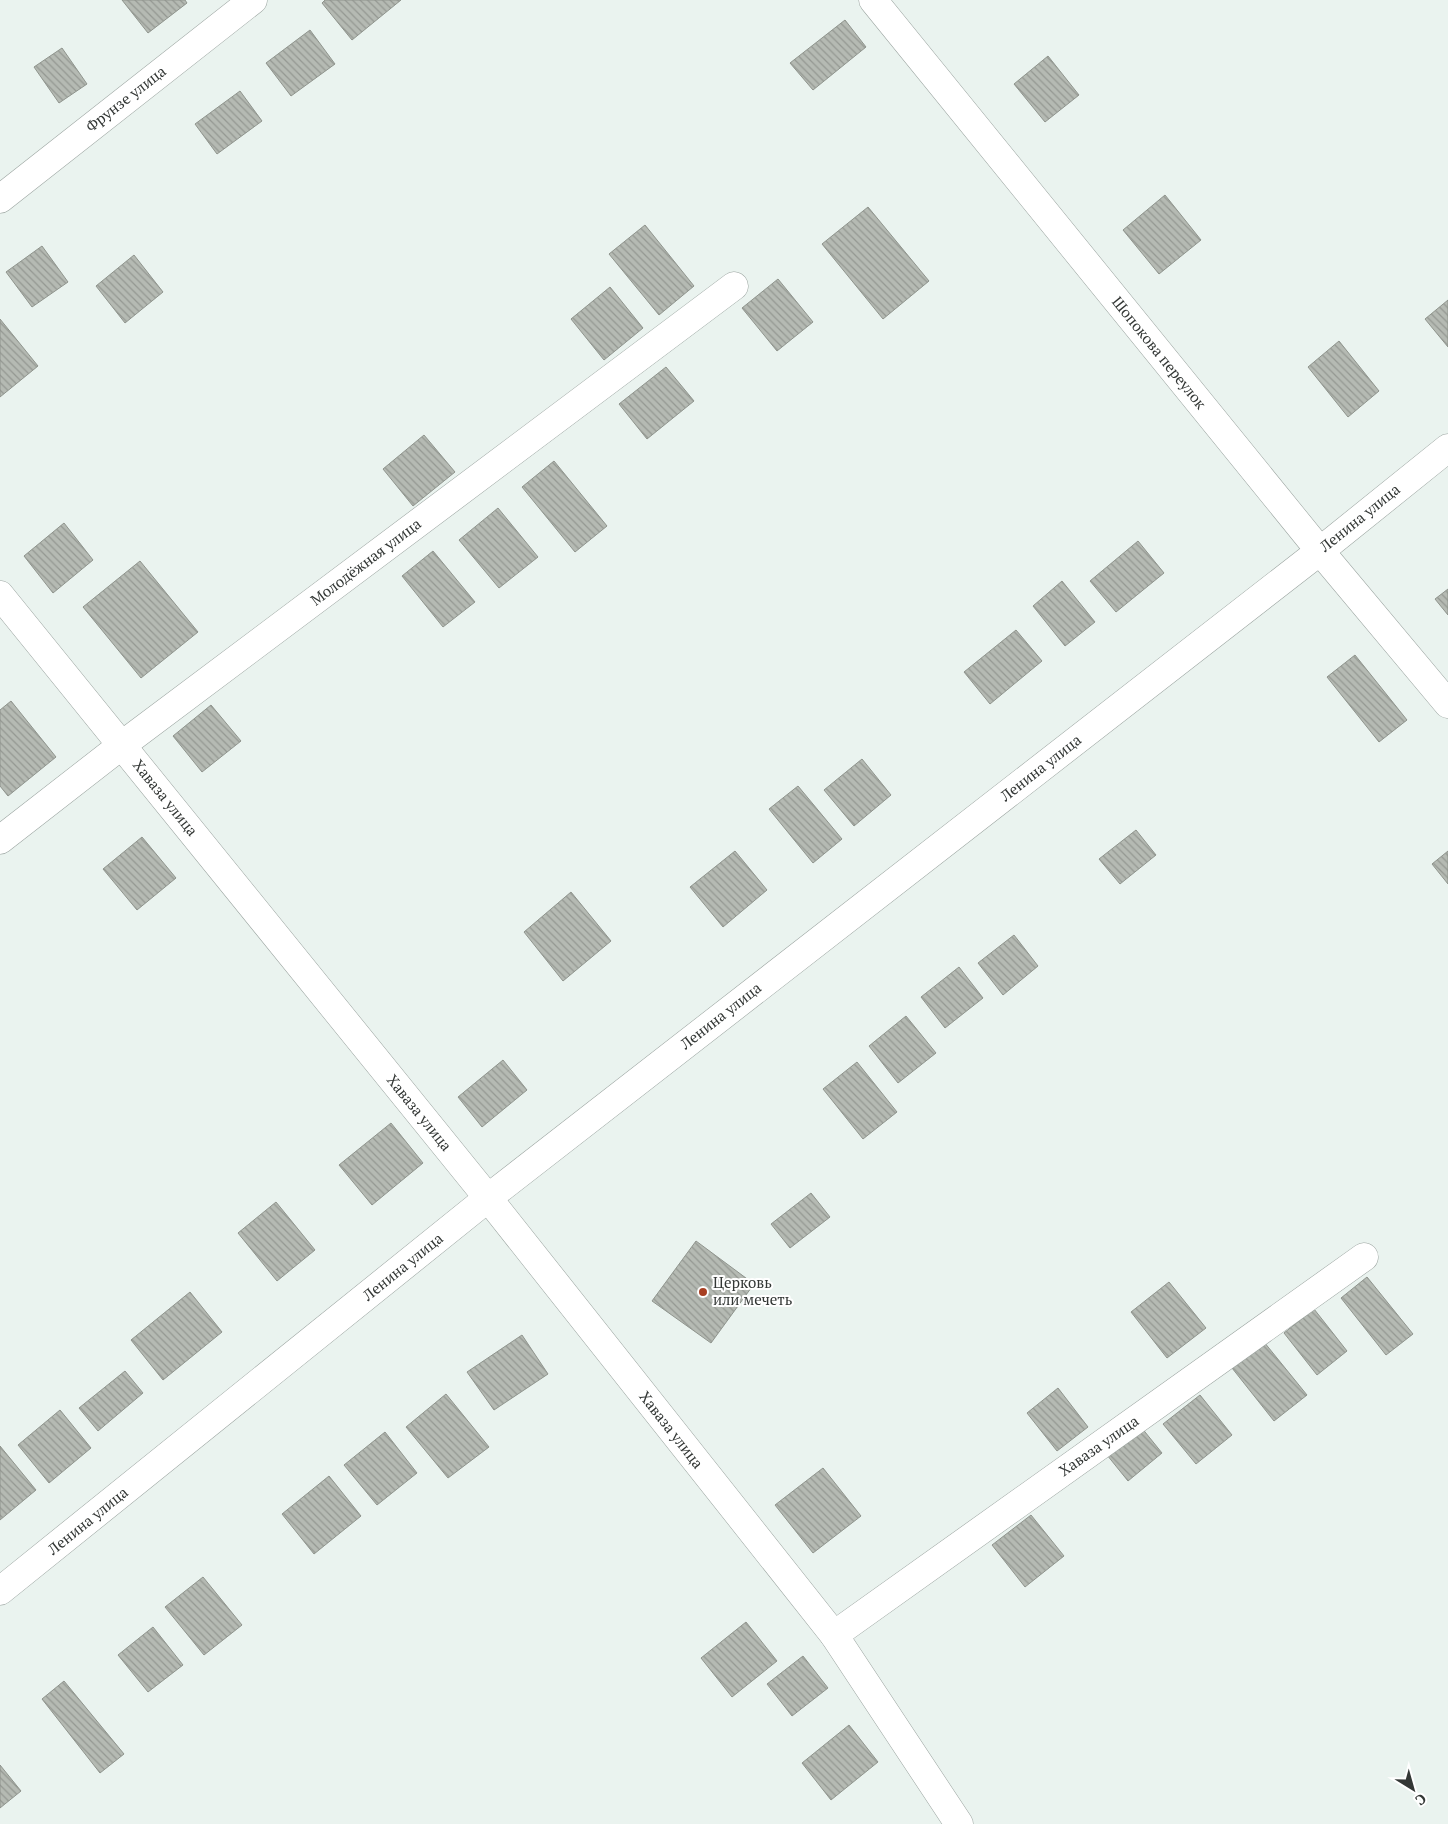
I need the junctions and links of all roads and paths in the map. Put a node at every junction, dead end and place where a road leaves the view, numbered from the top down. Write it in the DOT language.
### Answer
graph roads {
  1 [pos="252,0"];
  2 [pos="873,0"];
  3 [pos="0,199"];
  4 [pos="734,286"];
  5 [pos="1448,448"];
  6 [pos="1320,550"];
  7 [pos="0,595"];
  8 [pos="1448,704"];
  9 [pos="122,745"];
  10 [pos="0,840"];
  11 [pos="488,1198"];
  12 [pos="1364,1257"];
  13 [pos="0,1591"];
  14 [pos="834,1635"];
  15 [pos="959,1824"];
  1 -- 3 [label="street, Фрунзе улица"];
  2 -- 6 [label="street, Шопокова переулок"];
  4 -- 9 [label="street, Молодёжная улица"];
  5 -- 6 [label="street, Ленина улица"];
  6 -- 8 [label="street, Шопокова переулок"];
  6 -- 11 [label="street, Ленина улица"];
  7 -- 9 [label="street, Хаваза улица"];
  9 -- 10 [label="street, Молодёжная улица"];
  9 -- 11 [label="street, Хаваза улица"];
  11 -- 13 [label="street, Ленина улица"];
  11 -- 14 [label="street, Хаваза улица"];
  12 -- 14 [label="street, Хаваза улица"];
  14 -- 15 [label="street, Хаваза улица"];
}
